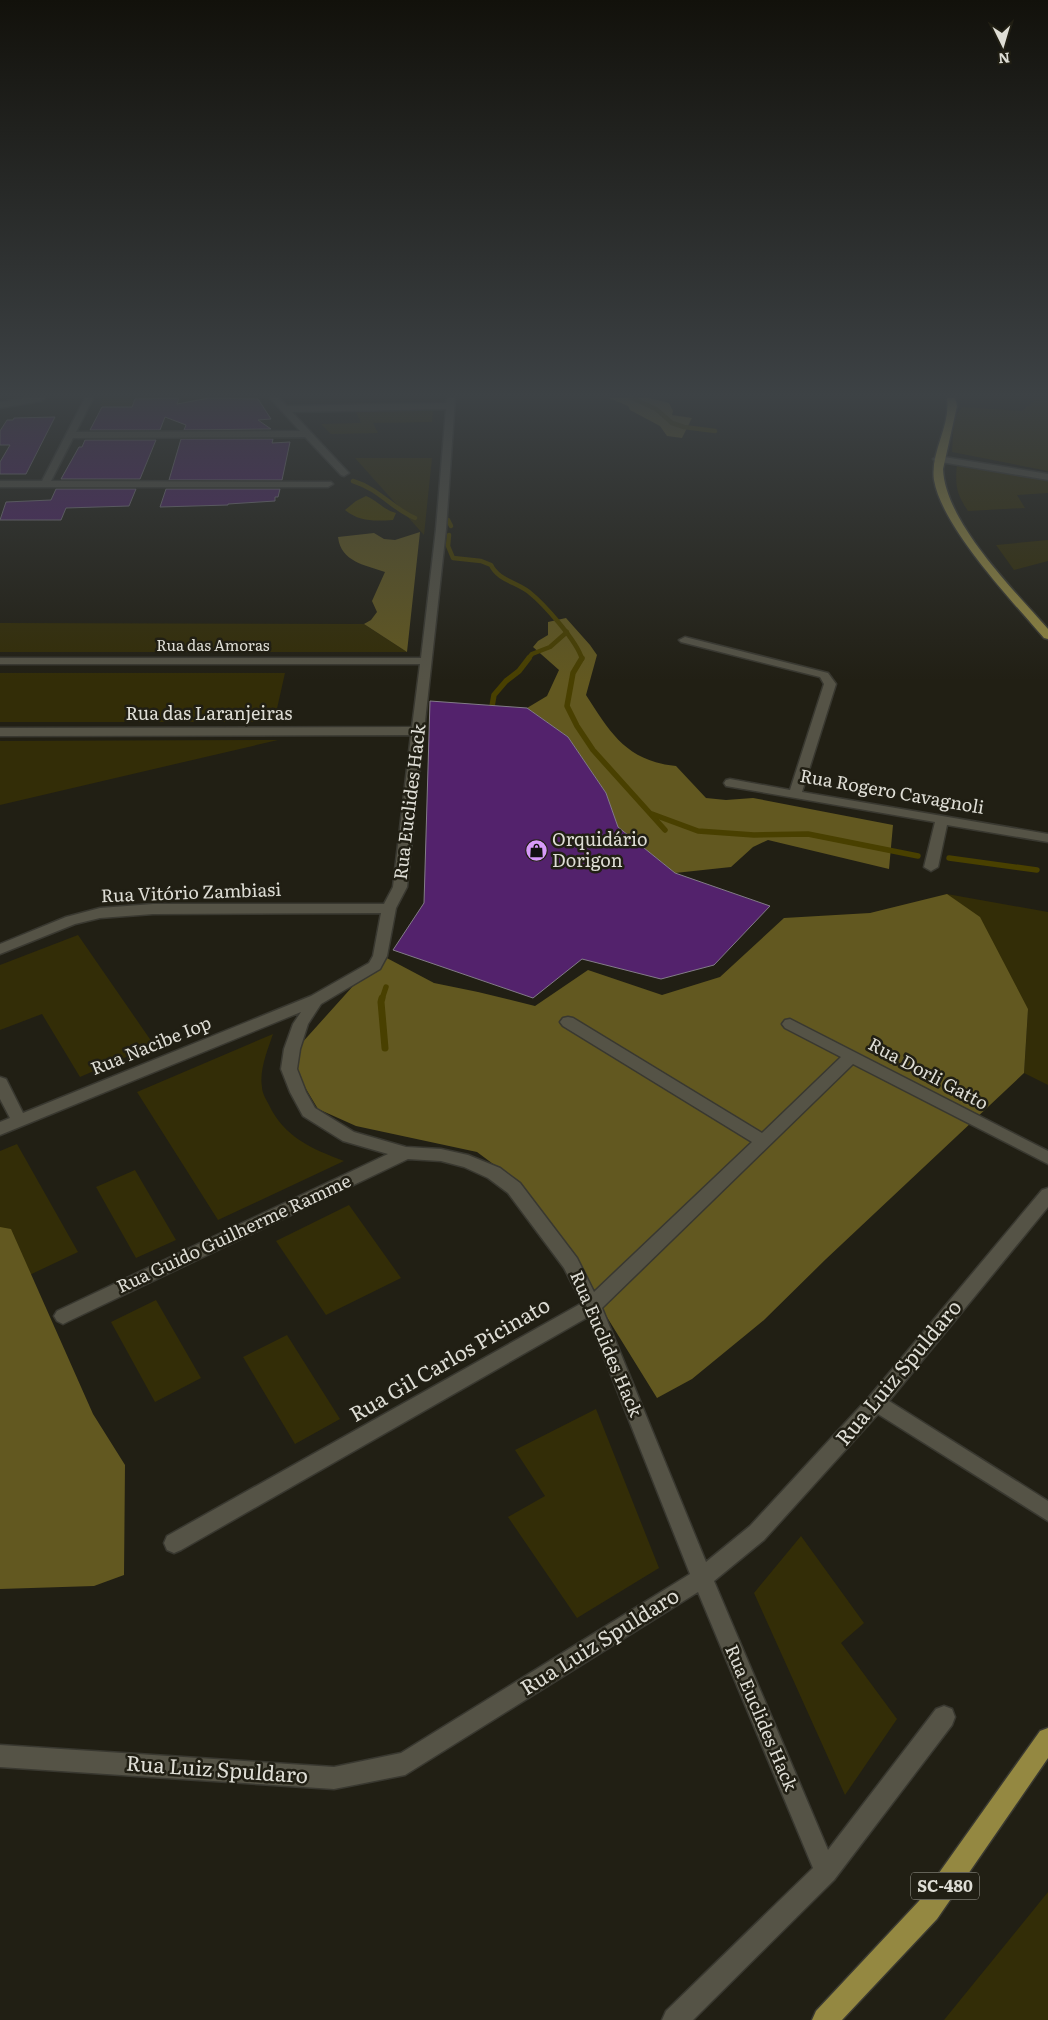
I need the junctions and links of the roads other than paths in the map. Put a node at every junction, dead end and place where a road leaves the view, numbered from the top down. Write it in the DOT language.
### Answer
graph roads {
  1 [pos="444,492"];
  2 [pos="943,492"];
  3 [pos="1048,636"];
  4 [pos="685,640"];
  5 [pos="0,661"];
  6 [pos="426,661"];
  7 [pos="419,731"];
  8 [pos="0,732"];
  9 [pos="730,783"];
  10 [pos="795,794"];
  11 [pos="942,820"];
  12 [pos="1048,838"];
  13 [pos="931,867"];
  14 [pos="389,908"];
  15 [pos="0,948"];
  16 [pos="316,1000"];
  17 [pos="568,1022"];
  18 [pos="790,1024"];
  19 [pos="852,1056"];
  20 [pos="0,1082"];
  21 [pos="19,1121"];
  22 [pos="0,1129"];
  23 [pos="763,1141"];
  24 [pos="406,1153"];
  25 [pos="1048,1158"];
  26 [pos="1048,1195"];
  27 [pos="592,1306"];
  28 [pos="63,1316"];
  29 [pos="876,1403"];
  30 [pos="1048,1512"];
  31 [pos="174,1543"];
  32 [pos="702,1578"];
  33 [pos="944,1717"];
  34 [pos="1048,1739"];
  35 [pos="0,1756"];
  36 [pos="826,1872"];
  37 [pos="675,2020"];
  38 [pos="825,2020"];
  1 -- 6 [label="street, Rua Euclides Hack"];
  2 -- 3 [label="main road"];
  4 -- 10 [label="street"];
  5 -- 6 [label="street, Rua das Amoras"];
  6 -- 7 [label="street, Rua Euclides Hack"];
  7 -- 8 [label="street, Rua das Laranjeiras"];
  7 -- 14 [label="street, Rua Euclides Hack"];
  9 -- 10 [label="street, Rua Rogero Cavagnoli"];
  10 -- 11 [label="street, Rua Rogero Cavagnoli"];
  11 -- 12 [label="street, Rua Rogero Cavagnoli"];
  11 -- 13 [label="street"];
  14 -- 15 [label="street, Rua Vitório Zambiasi"];
  14 -- 16 [label="street, Rua Euclides Hack"];
  16 -- 21 [label="street, Rua Nacibe Iop"];
  16 -- 24 [label="street, Rua Euclides Hack"];
  17 -- 23 [label="street"];
  18 -- 19 [label="street, Rua Dorli Gatto"];
  19 -- 23 [label="street, Rua Gil Carlos Picinato"];
  19 -- 25 [label="street, Rua Dorli Gatto"];
  20 -- 21 [label="street"];
  21 -- 22 [label="street, Rua Nacibe Iop"];
  23 -- 27 [label="street, Rua Gil Carlos Picinato"];
  24 -- 27 [label="street, Rua Euclides Hack"];
  24 -- 28 [label="street, Rua Guido Guilherme Ramme"];
  26 -- 29 [label="street, Rua Luiz Spuldaro"];
  27 -- 31 [label="street, Rua Gil Carlos Picinato"];
  27 -- 32 [label="street, Rua Euclides Hack"];
  29 -- 30 [label="street"];
  29 -- 32 [label="street, Rua Luiz Spuldaro"];
  32 -- 35 [label="street, Rua Luiz Spuldaro"];
  32 -- 36 [label="street, Rua Euclides Hack"];
  33 -- 36 [label="street"];
  34 -- 38 [label="main road, SC-480"];
  36 -- 37 [label="street"];
}
